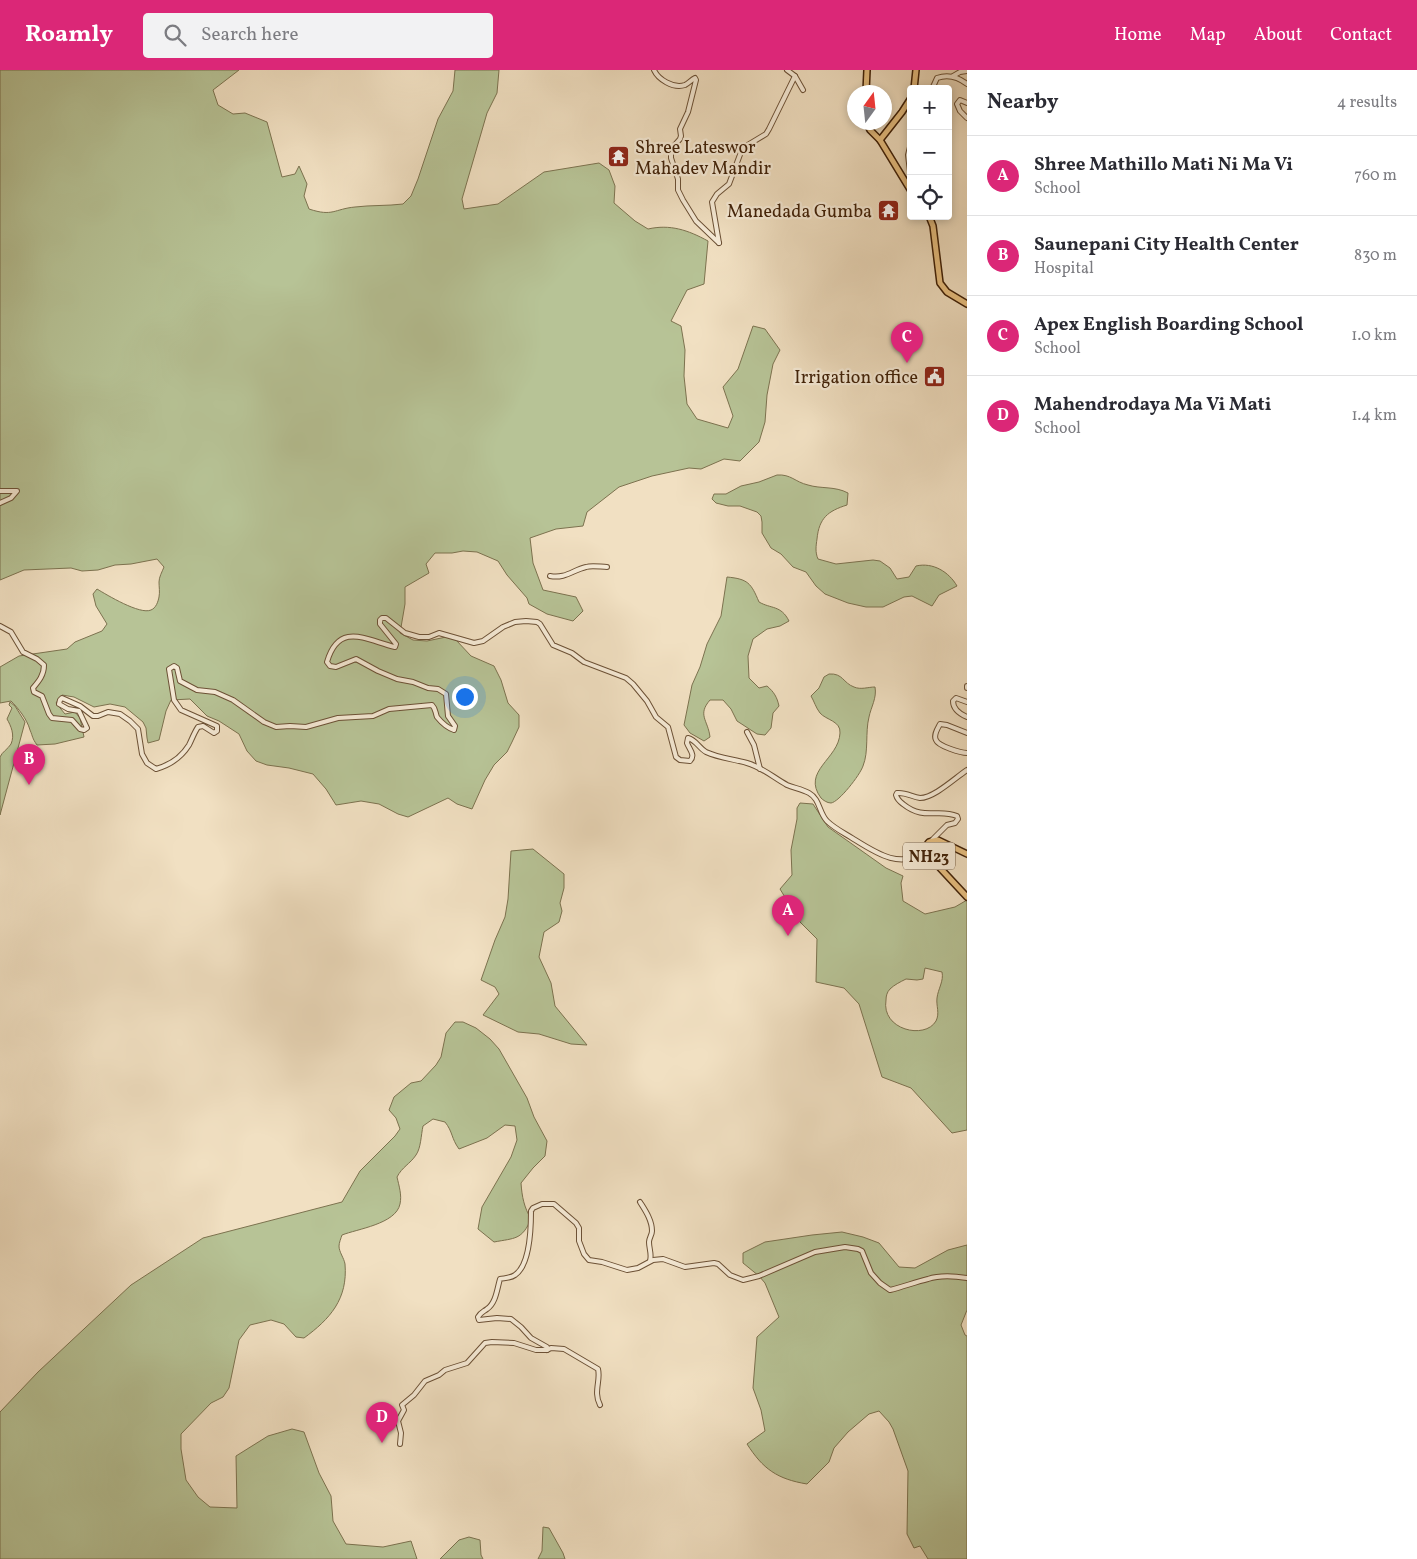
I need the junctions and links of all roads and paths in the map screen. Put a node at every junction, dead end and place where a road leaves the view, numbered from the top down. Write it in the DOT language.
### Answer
graph roads {
  1 [pos="654,70"];
  2 [pos="787,70"];
  3 [pos="867,70"];
  4 [pos="916,70"];
  5 [pos="967,71"];
  6 [pos="796,76"];
  7 [pos="953,76"];
  8 [pos="967,84"];
  9 [pos="866,85"];
  10 [pos="914,85"];
  11 [pos="934,85"];
  12 [pos="804,90"];
  13 [pos="967,103"];
  14 [pos="907,104"];
  15 [pos="967,118"];
  16 [pos="870,130"];
  17 [pos="880,140"];
  18 [pos="907,184"];
  19 [pos="931,220"];
  20 [pos="967,304"];
  21 [pos="0,490"];
  22 [pos="0,503"];
  23 [pos="607,568"];
  24 [pos="550,576"];
  25 [pos="0,626"];
  26 [pos="967,702"];
  27 [pos="967,717"];
  28 [pos="746,732"];
  29 [pos="967,733"];
  30 [pos="967,753"];
  31 [pos="760,769"];
  32 [pos="967,770"];
  33 [pos="932,841"];
  34 [pos="926,851"];
  35 [pos="967,854"];
  36 [pos="967,898"];
  37 [pos="640,1202"];
  38 [pos="650,1261"];
  39 [pos="967,1278"];
  40 [pos="547,1350"];
  41 [pos="600,1405"];
  42 [pos="400,1444"];
  1 -- 6 [label="street"];
  2 -- 6 [label="street"];
  3 -- 9 [label="main road"];
  4 -- 10 [label="main road"];
  5 -- 7 [label="street"];
  6 -- 12 [label="street"];
  7 -- 8 [label="street"];
  7 -- 11 [label="street"];
  13 -- 15 [label="street"];
  14 -- 17 [label="main road"];
  16 -- 17 [label="main road"];
  17 -- 18 [label="main road"];
  19 -- 20 [label="main road"];
  21 -- 22 [label="street"];
  23 -- 24 [label="street"];
  25 -- 31 [label="street"];
  26 -- 27 [label="street"];
  28 -- 31 [label="street"];
  29 -- 30 [label="street"];
  31 -- 34 [label="street"];
  32 -- 33 [label="street"];
  33 -- 34 [label="main road, NH23"];
  33 -- 35 [label="main road, NH23"];
  34 -- 36 [label="main road, NH23"];
  37 -- 38 [label="street"];
  38 -- 39 [label="street"];
  38 -- 40 [label="street"];
  40 -- 41 [label="street"];
  40 -- 42 [label="street"];
}
